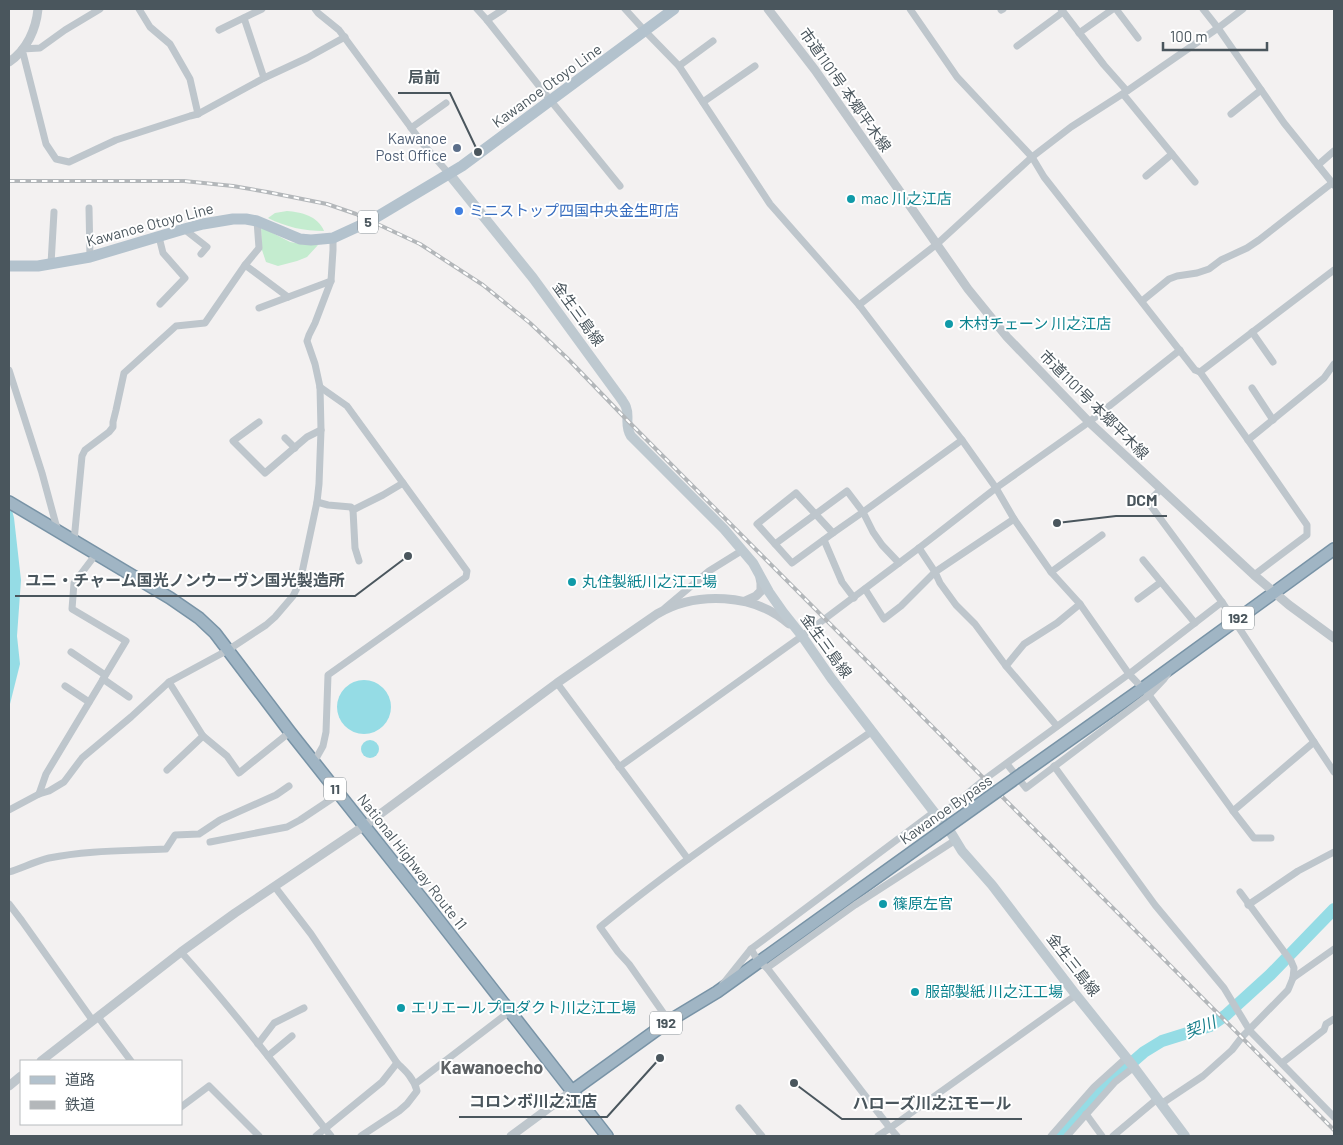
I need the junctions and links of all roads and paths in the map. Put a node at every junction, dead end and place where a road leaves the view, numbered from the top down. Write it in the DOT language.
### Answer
graph roads {
  1 [pos="38,9"];
  2 [pos="100,9"];
  3 [pos="139,9"];
  4 [pos="262,9"];
  5 [pos="315,9"];
  6 [pos="477,9"];
  7 [pos="504,9"];
  8 [pos="625,9"];
  9 [pos="674,9"];
  10 [pos="768,9"];
  11 [pos="910,9"];
  12 [pos="1115,9"];
  13 [pos="1203,9"];
  14 [pos="1243,9"];
  15 [pos="1062,10"];
  16 [pos="244,18"];
  17 [pos="487,20"];
  18 [pos="1218,28"];
  19 [pos="220,30"];
  20 [pos="645,31"];
  21 [pos="1079,33"];
  22 [pos="345,37"];
  23 [pos="1138,38"];
  24 [pos="713,41"];
  25 [pos="1017,46"];
  26 [pos="22,49"];
  27 [pos="9,62"];
  28 [pos="679,66"];
  29 [pos="755,66"];
  30 [pos="264,78"];
  31 [pos="1261,90"];
  32 [pos="1125,93"];
  33 [pos="551,101"];
  34 [pos="703,102"];
  35 [pos="446,103"];
  36 [pos="198,114"];
  37 [pos="1231,114"];
  38 [pos="411,128"];
  39 [pos="1334,151"];
  40 [pos="1172,154"];
  41 [pos="1032,157"];
  42 [pos="1318,165"];
  43 [pos="450,174"];
  44 [pos="1146,176"];
  45 [pos="1195,182"];
  46 [pos="1333,184"];
  47 [pos="620,186"];
  48 [pos="89,208"];
  49 [pos="54,212"];
  50 [pos="258,220"];
  51 [pos="184,229"];
  52 [pos="159,237"];
  53 [pos="332,238"];
  54 [pos="937,244"];
  55 [pos="201,254"];
  56 [pos="90,257"];
  57 [pos="52,264"];
  58 [pos="246,265"];
  59 [pos="9,266"];
  60 [pos="1334,270"];
  61 [pos="331,281"];
  62 [pos="288,297"];
  63 [pos="1142,301"];
  64 [pos="160,304"];
  65 [pos="859,306"];
  66 [pos="259,308"];
  67 [pos="1252,332"];
  68 [pos="1180,350"];
  69 [pos="1273,362"];
  70 [pos="1334,364"];
  71 [pos="9,370"];
  72 [pos="1200,372"];
  73 [pos="320,387"];
  74 [pos="1252,388"];
  75 [pos="1273,420"];
  76 [pos="259,422"];
  77 [pos="1089,422"];
  78 [pos="321,430"];
  79 [pos="285,438"];
  80 [pos="962,440"];
  81 [pos="1248,440"];
  82 [pos="294,448"];
  83 [pos="403,483"];
  84 [pos="996,488"];
  85 [pos="1161,489"];
  86 [pos="9,502"];
  87 [pos="318,502"];
  88 [pos="353,510"];
  89 [pos="863,512"];
  90 [pos="815,514"];
  91 [pos="1014,519"];
  92 [pos="58,532"];
  93 [pos="832,533"];
  94 [pos="1102,535"];
  95 [pos="824,540"];
  96 [pos="74,541"];
  97 [pos="775,544"];
  98 [pos="919,548"];
  99 [pos="1334,548"];
  100 [pos="742,549"];
  101 [pos="96,554"];
  102 [pos="1143,560"];
  103 [pos="359,561"];
  104 [pos="899,563"];
  105 [pos="935,572"];
  106 [pos="1051,572"];
  107 [pos="759,573"];
  108 [pos="1254,575"];
  109 [pos="1161,582"];
  110 [pos="864,589"];
  111 [pos="769,592"];
  112 [pos="1274,592"];
  113 [pos="854,598"];
  114 [pos="1138,599"];
  115 [pos="745,601"];
  116 [pos="1222,602"];
  117 [pos="1080,604"];
  118 [pos="758,606"];
  119 [pos="657,614"];
  120 [pos="1234,621"];
  121 [pos="1195,623"];
  122 [pos="800,634"];
  123 [pos="1334,638"];
  124 [pos="228,650"];
  125 [pos="71,652"];
  126 [pos="1006,666"];
  127 [pos="1129,674"];
  128 [pos="104,677"];
  129 [pos="169,682"];
  130 [pos="558,683"];
  131 [pos="65,686"];
  132 [pos="1146,691"];
  133 [pos="129,697"];
  134 [pos="89,702"];
  135 [pos="1057,726"];
  136 [pos="290,732"];
  137 [pos="871,732"];
  138 [pos="204,736"];
  139 [pos="1314,742"];
  140 [pos="314,762"];
  141 [pos="1007,764"];
  142 [pos="1054,766"];
  143 [pos="620,767"];
  144 [pos="167,770"];
  145 [pos="1334,772"];
  146 [pos="289,786"];
  147 [pos="39,794"];
  148 [pos="339,794"];
  149 [pos="9,810"];
  150 [pos="1233,811"];
  151 [pos="937,815"];
  152 [pos="364,826"];
  153 [pos="1271,838"];
  154 [pos="954,840"];
  155 [pos="210,842"];
  156 [pos="1334,852"];
  157 [pos="688,859"];
  158 [pos="9,872"];
  159 [pos="274,887"];
  160 [pos="1240,892"];
  161 [pos="9,904"];
  162 [pos="1248,905"];
  163 [pos="751,949"];
  164 [pos="1334,949"];
  165 [pos="181,952"];
  166 [pos="762,965"];
  167 [pos="1293,978"];
  168 [pos="716,992"];
  169 [pos="1076,995"];
  170 [pos="304,1008"];
  171 [pos="509,1012"];
  172 [pos="96,1019"];
  173 [pos="1334,1019"];
  174 [pos="668,1021"];
  175 [pos="1250,1031"];
  176 [pos="292,1036"];
  177 [pos="258,1044"];
  178 [pos="268,1056"];
  179 [pos="42,1060"];
  180 [pos="130,1060"];
  181 [pos="397,1062"];
  182 [pos="1130,1062"];
  183 [pos="1282,1063"];
  184 [pos="20,1077"];
  185 [pos="415,1084"];
  186 [pos="9,1086"];
  187 [pos="572,1091"];
  188 [pos="1159,1102"];
  189 [pos="182,1106"];
  190 [pos="739,1108"];
  191 [pos="1086,1114"];
  192 [pos="1334,1116"];
  193 [pos="325,1128"];
  194 [pos="890,1128"];
  195 [pos="259,1136"];
  196 [pos="316,1136"];
  197 [pos="331,1136"];
  198 [pos="361,1136"];
  199 [pos="511,1136"];
  200 [pos="607,1136"];
  201 [pos="762,1136"];
  202 [pos="878,1136"];
  203 [pos="897,1136"];
  204 [pos="1051,1136"];
  205 [pos="1068,1136"];
  206 [pos="1102,1136"];
  207 [pos="1113,1136"];
  208 [pos="1185,1136"];
  1 -- 26 [label="street"];
  2 -- 26 [label="street"];
  3 -- 36 [label="street"];
  4 -- 16 [label="street"];
  5 -- 22 [label="street"];
  6 -- 17 [label="street"];
  7 -- 17 [label="street"];
  8 -- 20 [label="street"];
  9 -- 20 [label="main road, Kawanoe Otoyo Line / 5"];
  10 -- 54 [label="street, 市道1101号 本郷平木線"];
  11 -- 41 [label="street"];
  12 -- 21 [label="street"];
  12 -- 23 [label="street"];
  13 -- 18 [label="street"];
  14 -- 18 [label="street"];
  15 -- 21 [label="street"];
  15 -- 25 [label="street"];
  16 -- 19 [label="street"];
  16 -- 30 [label="street"];
  17 -- 33 [label="street"];
  18 -- 31 [label="street"];
  18 -- 32 [label="street"];
  20 -- 28 [label="street"];
  20 -- 33 [label="main road, Kawanoe Otoyo Line / 5"];
  21 -- 32 [label="street"];
  22 -- 30 [label="street"];
  22 -- 38 [label="street"];
  24 -- 28 [label="street"];
  26 -- 27 [label="street"];
  26 -- 36 [label="street"];
  28 -- 34 [label="street"];
  29 -- 34 [label="street"];
  30 -- 36 [label="street"];
  31 -- 37 [label="street"];
  31 -- 42 [label="street"];
  32 -- 40 [label="street"];
  32 -- 41 [label="street"];
  33 -- 43 [label="main road, Kawanoe Otoyo Line / 5"];
  33 -- 47 [label="street"];
  34 -- 65 [label="street"];
  35 -- 38 [label="street"];
  38 -- 43 [label="street"];
  39 -- 42 [label="street"];
  40 -- 44 [label="street"];
  40 -- 45 [label="street"];
  41 -- 54 [label="street"];
  41 -- 63 [label="street"];
  42 -- 46 [label="street"];
  43 -- 53 [label="main road, Kawanoe Otoyo Line / 5"];
  43 -- 100 [label="main road, 金生三島線"];
  46 -- 63 [label="street"];
  48 -- 56 [label="street"];
  49 -- 57 [label="street"];
  50 -- 51 [label="main road, Kawanoe Otoyo Line / 5"];
  50 -- 53 [label="main road, Kawanoe Otoyo Line / 5"];
  50 -- 58 [label="street"];
  51 -- 52 [label="main road, Kawanoe Otoyo Line / 5"];
  51 -- 55 [label="street"];
  52 -- 56 [label="main road, Kawanoe Otoyo Line / 5"];
  52 -- 64 [label="street"];
  53 -- 61 [label="street"];
  54 -- 65 [label="street"];
  54 -- 77 [label="street, 市道1101号 本郷平木線"];
  56 -- 57 [label="main road, Kawanoe Otoyo Line / 5"];
  57 -- 59 [label="main road, Kawanoe Otoyo Line / 5"];
  58 -- 62 [label="street"];
  58 -- 96 [label="street"];
  60 -- 67 [label="street"];
  61 -- 62 [label="street"];
  61 -- 73 [label="street"];
  62 -- 66 [label="street"];
  63 -- 68 [label="street"];
  65 -- 80 [label="street"];
  67 -- 69 [label="street"];
  67 -- 72 [label="street"];
  68 -- 72 [label="street"];
  68 -- 77 [label="street"];
  70 -- 75 [label="street"];
  71 -- 92 [label="street"];
  72 -- 81 [label="street"];
  73 -- 78 [label="street"];
  73 -- 83 [label="street"];
  74 -- 75 [label="street"];
  75 -- 81 [label="street"];
  76 -- 82 [label="street"];
  77 -- 84 [label="street"];
  77 -- 85 [label="street, 市道1101号 本郷平木線"];
  78 -- 82 [label="street"];
  78 -- 87 [label="street"];
  79 -- 82 [label="street"];
  80 -- 84 [label="street"];
  80 -- 89 [label="street"];
  81 -- 108 [label="street"];
  83 -- 88 [label="street"];
  83 -- 140 [label="street"];
  84 -- 91 [label="street"];
  84 -- 98 [label="street"];
  85 -- 108 [label="street, 市道1101号 本郷平木線"];
  85 -- 116 [label="street"];
  86 -- 92 [label="highway, National Highway Route 11 / 11"];
  87 -- 88 [label="street"];
  87 -- 124 [label="street"];
  88 -- 103 [label="street"];
  89 -- 90 [label="street"];
  89 -- 93 [label="street"];
  89 -- 104 [label="street"];
  90 -- 93 [label="street"];
  90 -- 97 [label="street"];
  90 -- 97 [label="street"];
  91 -- 105 [label="street"];
  91 -- 106 [label="street"];
  92 -- 96 [label="highway, National Highway Route 11 / 11"];
  93 -- 95 [label="street"];
  94 -- 106 [label="street"];
  95 -- 97 [label="street"];
  95 -- 113 [label="street"];
  96 -- 101 [label="highway, National Highway Route 11 / 11"];
  98 -- 104 [label="street"];
  98 -- 105 [label="street"];
  99 -- 112 [label="highway, Kawanoe Bypass / 192"];
  100 -- 107 [label="main road, 金生三島線"];
  100 -- 119 [label="street"];
  101 -- 124 [label="highway, National Highway Route 11 / 11"];
  101 -- 128 [label="street"];
  102 -- 109 [label="street"];
  104 -- 110 [label="street"];
  105 -- 110 [label="street"];
  105 -- 126 [label="street"];
  106 -- 117 [label="street"];
  107 -- 111 [label="main road, 金生三島線"];
  107 -- 115 [label="street"];
  108 -- 112 [label="street, 市道1101号 本郷平木線"];
  109 -- 114 [label="street"];
  109 -- 121 [label="street"];
  110 -- 113 [label="street"];
  111 -- 118 [label="street"];
  111 -- 122 [label="main road, 金生三島線"];
  112 -- 120 [label="highway, Kawanoe Bypass / 192"];
  112 -- 123 [label="street, 市道1101号 本郷平木線"];
  113 -- 122 [label="street"];
  115 -- 118 [label="street"];
  115 -- 119 [label="street"];
  116 -- 120 [label="street"];
  116 -- 121 [label="street"];
  117 -- 126 [label="street"];
  117 -- 127 [label="street"];
  118 -- 122 [label="street"];
  119 -- 130 [label="street"];
  120 -- 132 [label="highway, Kawanoe Bypass / 192"];
  120 -- 139 [label="street"];
  121 -- 127 [label="street"];
  122 -- 137 [label="main road, 金生三島線"];
  122 -- 143 [label="street"];
  124 -- 129 [label="street"];
  124 -- 136 [label="highway, National Highway Route 11 / 11"];
  125 -- 128 [label="street"];
  126 -- 135 [label="street"];
  127 -- 132 [label="street"];
  127 -- 135 [label="street"];
  128 -- 133 [label="street"];
  128 -- 134 [label="street"];
  129 -- 138 [label="street"];
  129 -- 147 [label="street"];
  130 -- 143 [label="street"];
  130 -- 152 [label="street"];
  131 -- 134 [label="street"];
  132 -- 142 [label="street"];
  132 -- 150 [label="street"];
  132 -- 166 [label="highway, Kawanoe Bypass / 192, bridge"];
  134 -- 147 [label="street"];
  135 -- 141 [label="street"];
  136 -- 138 [label="street"];
  136 -- 140 [label="highway, National Highway Route 11 / 11"];
  137 -- 151 [label="main road, 金生三島線"];
  137 -- 157 [label="street"];
  138 -- 144 [label="street"];
  139 -- 145 [label="street"];
  139 -- 150 [label="street"];
  140 -- 148 [label="highway, National Highway Route 11 / 11"];
  141 -- 142 [label="street"];
  141 -- 151 [label="street"];
  142 -- 175 [label="street"];
  143 -- 157 [label="street"];
  146 -- 158 [label="street"];
  147 -- 149 [label="street"];
  148 -- 152 [label="highway, National Highway Route 11 / 11"];
  148 -- 155 [label="street"];
  150 -- 153 [label="street"];
  151 -- 154 [label="main road, 金生三島線"];
  151 -- 163 [label="street"];
  152 -- 159 [label="street"];
  152 -- 171 [label="highway, National Highway Route 11 / 11"];
  154 -- 166 [label="street"];
  154 -- 169 [label="main road, 金生三島線"];
  156 -- 162 [label="street"];
  157 -- 174 [label="street"];
  159 -- 165 [label="street"];
  159 -- 181 [label="street"];
  160 -- 162 [label="street"];
  161 -- 172 [label="street"];
  162 -- 167 [label="street"];
  163 -- 166 [label="street"];
  163 -- 168 [label="street"];
  164 -- 167 [label="street"];
  165 -- 172 [label="street"];
  165 -- 177 [label="street"];
  166 -- 168 [label="highway, Kawanoe Bypass / 192"];
  166 -- 194 [label="street"];
  167 -- 175 [label="street"];
  168 -- 174 [label="highway, Kawanoe Bypass / 192"];
  169 -- 182 [label="main road, 金生三島線"];
  169 -- 194 [label="street"];
  170 -- 177 [label="street"];
  171 -- 185 [label="street"];
  171 -- 187 [label="highway, National Highway Route 11 / 11"];
  172 -- 179 [label="street"];
  172 -- 180 [label="street"];
  173 -- 183 [label="street"];
  174 -- 187 [label="highway, Kawanoe Bypass / 192"];
  175 -- 183 [label="street"];
  175 -- 188 [label="street"];
  176 -- 178 [label="street"];
  177 -- 178 [label="street"];
  178 -- 193 [label="street"];
  181 -- 185 [label="street"];
  181 -- 193 [label="street"];
  182 -- 188 [label="main road, 金生三島線"];
  182 -- 191 [label="street"];
  182 -- 204 [label="street"];
  183 -- 192 [label="street"];
  184 -- 186 [label="street"];
  185 -- 198 [label="street"];
  187 -- 199 [label="street"];
  187 -- 200 [label="highway, National Highway Route 11 / 11"];
  188 -- 207 [label="street"];
  188 -- 208 [label="main road, 金生三島線"];
  189 -- 195 [label="street"];
  190 -- 201 [label="street"];
  191 -- 205 [label="street"];
  191 -- 206 [label="street"];
  193 -- 196 [label="street"];
  193 -- 197 [label="street"];
  194 -- 202 [label="street"];
  194 -- 203 [label="street"];
}
